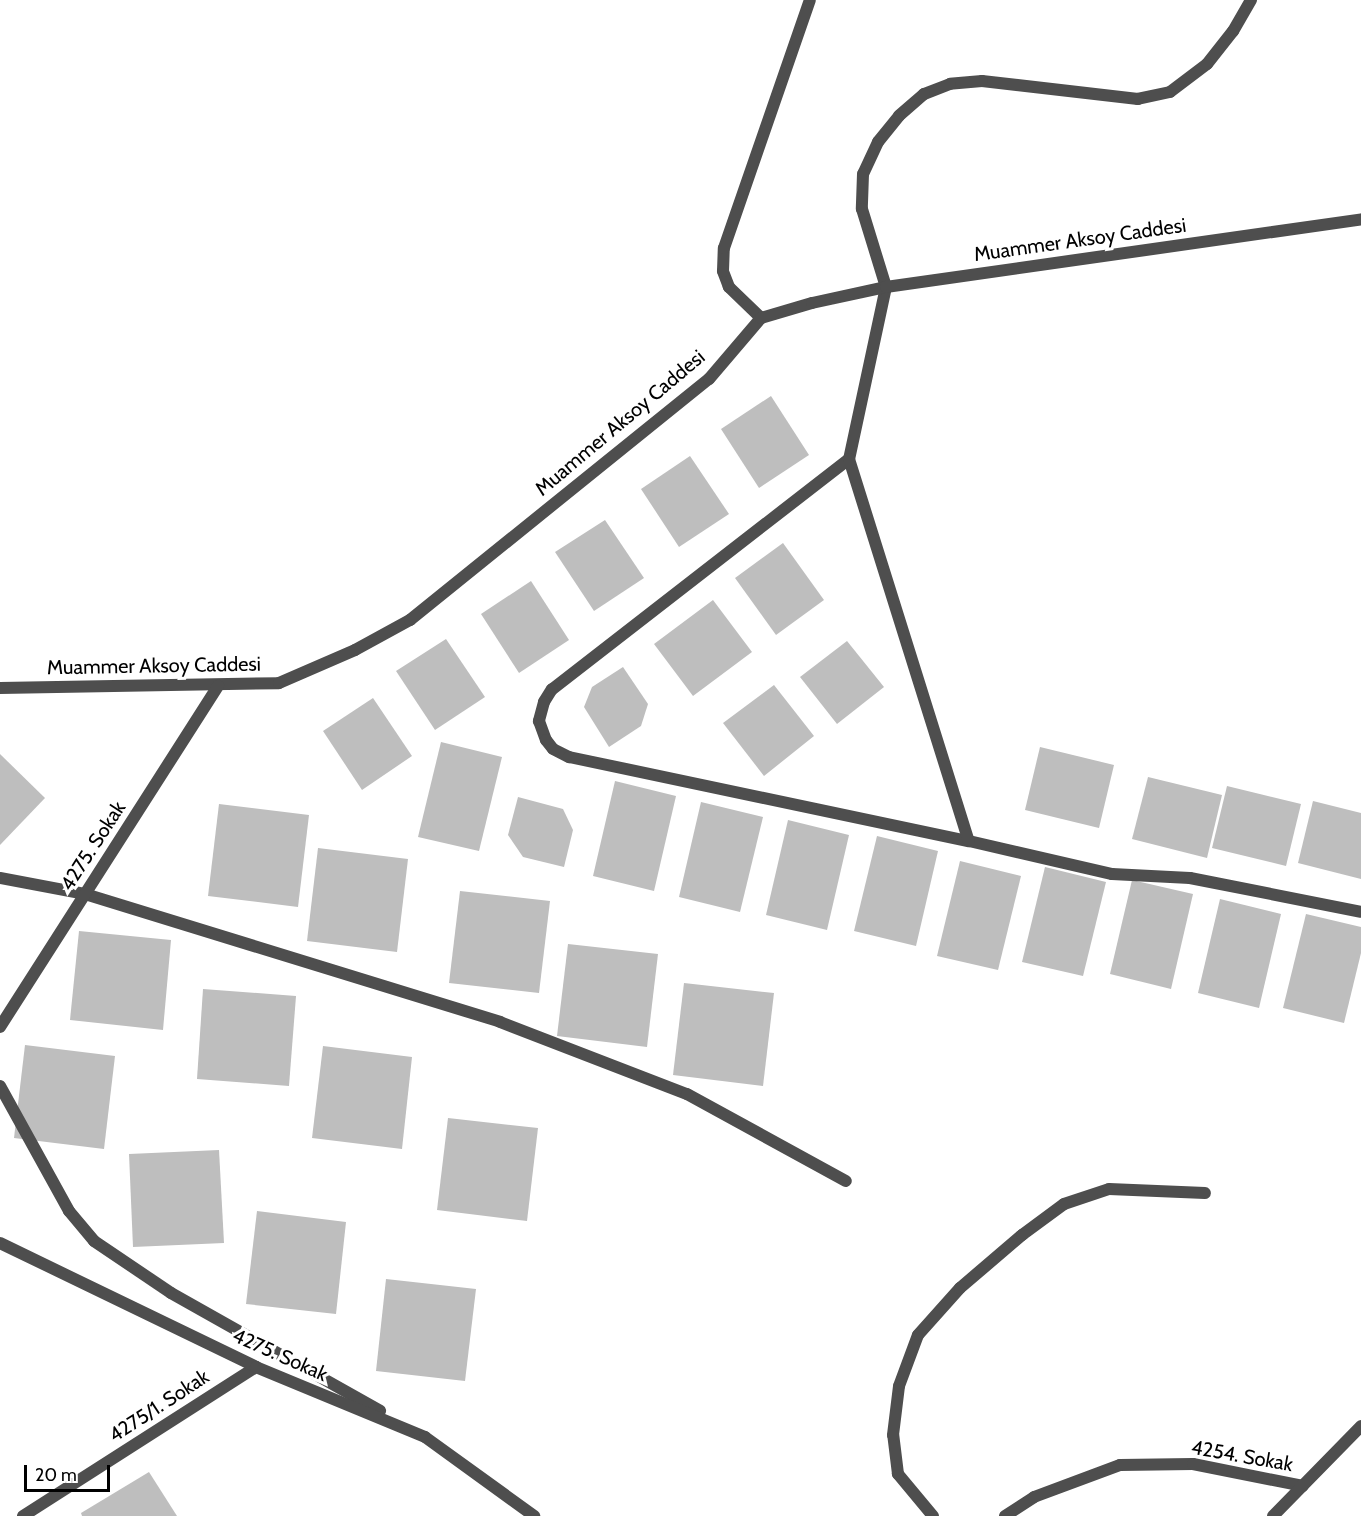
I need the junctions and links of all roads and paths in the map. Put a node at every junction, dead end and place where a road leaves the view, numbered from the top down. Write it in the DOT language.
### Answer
graph roads {
  1 [pos="810,0"];
  2 [pos="1251,0"];
  3 [pos="1361,219"];
  4 [pos="886,287"];
  5 [pos="761,318"];
  6 [pos="849,459"];
  7 [pos="218,686"];
  8 [pos="0,688"];
  9 [pos="969,840"];
  10 [pos="0,878"];
  11 [pos="85,894"];
  12 [pos="1361,912"];
  13 [pos="0,1027"];
  14 [pos="0,1086"];
  15 [pos="846,1181"];
  16 [pos="1205,1193"];
  17 [pos="0,1243"];
  18 [pos="256,1367"];
  19 [pos="1361,1426"];
  20 [pos="425,1437"];
  21 [pos="1303,1486"];
  22 [pos="23,1516"];
  23 [pos="534,1516"];
  24 [pos="933,1516"];
  25 [pos="1005,1516"];
  26 [pos="1274,1516"];
  1 -- 5 [label="street"];
  2 -- 4 [label="street"];
  3 -- 4 [label="street, Muammer Aksoy Caddesi"];
  4 -- 5 [label="street, Muammer Aksoy Caddesi"];
  4 -- 6 [label="street"];
  5 -- 7 [label="street, Muammer Aksoy Caddesi"];
  6 -- 9 [label="street"];
  6 -- 9 [label="street"];
  7 -- 8 [label="street, Muammer Aksoy Caddesi"];
  7 -- 11 [label="street, 4275. Sokak"];
  9 -- 12 [label="street"];
  10 -- 11 [label="street"];
  11 -- 13 [label="street, 4275. Sokak"];
  11 -- 15 [label="street"];
  14 -- 20 [label="street"];
  16 -- 24 [label="street"];
  17 -- 18 [label="street, 4275. Sokak"];
  18 -- 20 [label="street, 4275. Sokak"];
  18 -- 22 [label="street, 4275/1. Sokak"];
  19 -- 21 [label="street"];
  20 -- 23 [label="street, 4275. Sokak"];
  21 -- 25 [label="street, 4254. Sokak"];
  21 -- 26 [label="street"];
}
